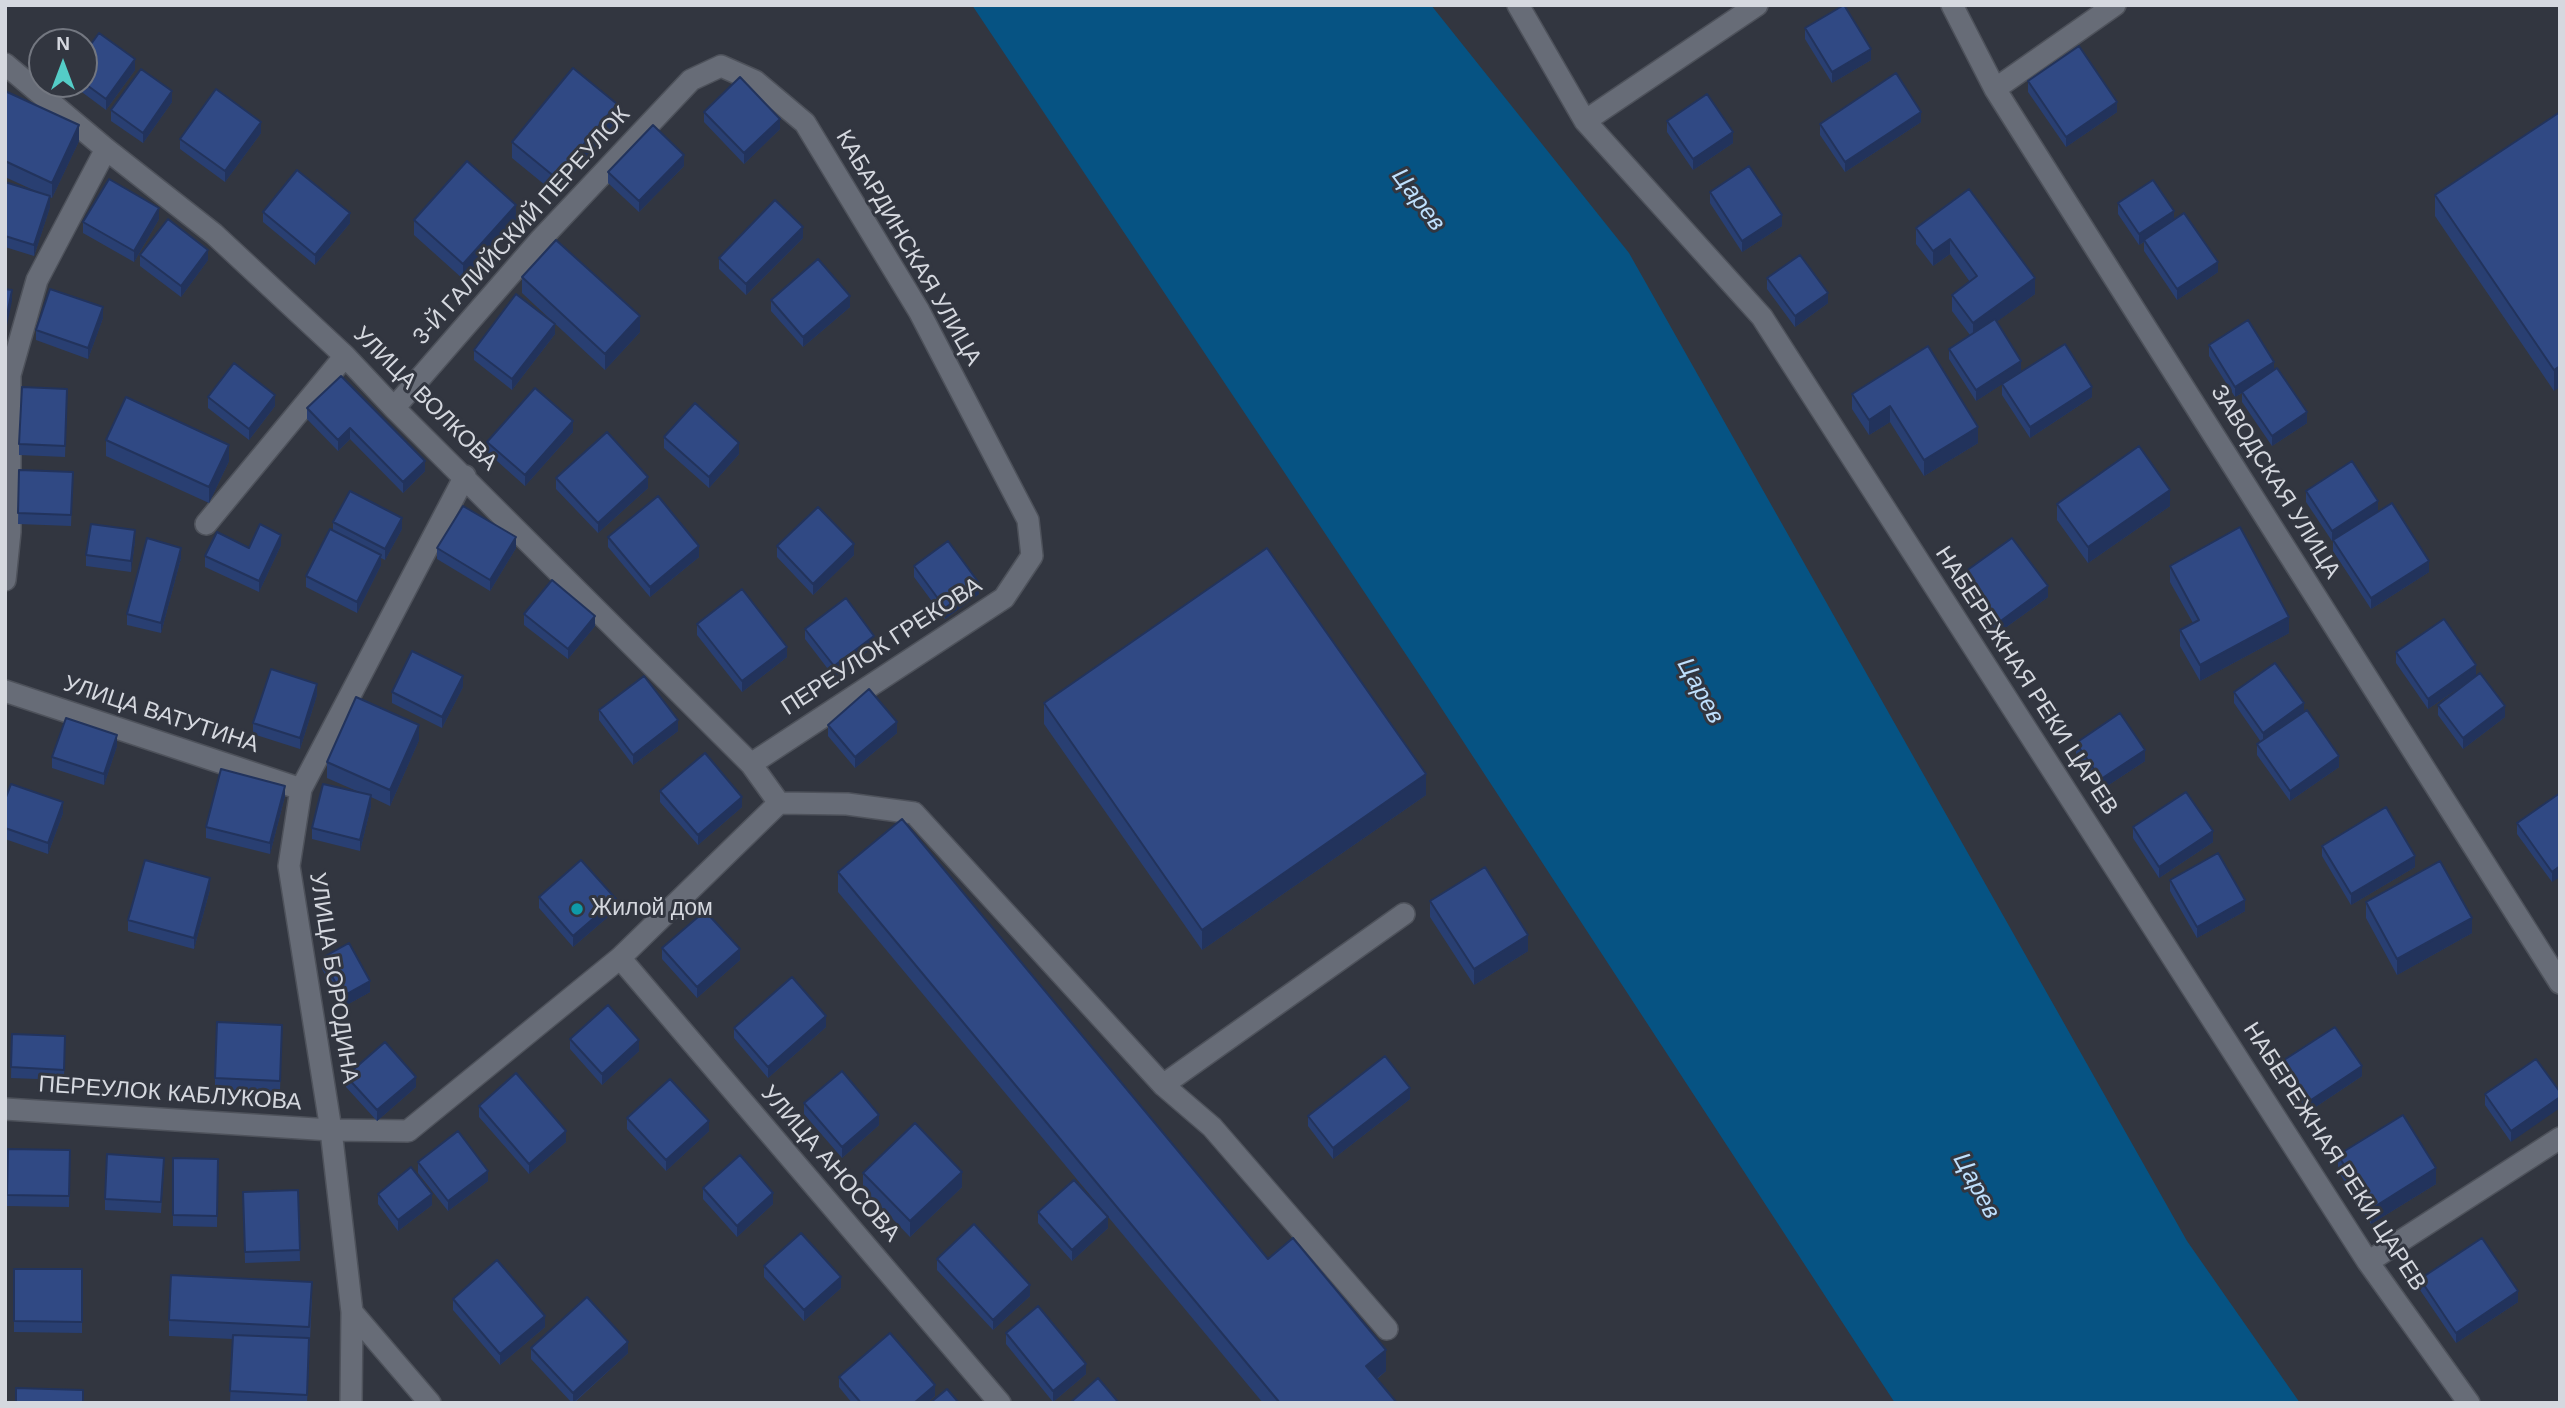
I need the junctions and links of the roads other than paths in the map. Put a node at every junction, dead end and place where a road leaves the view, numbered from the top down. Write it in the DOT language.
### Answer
graph roads {
  1 [pos="1518,5"];
  2 [pos="1758,5"];
  3 [pos="1952,5"];
  4 [pos="2115,5"];
  5 [pos="5,64"];
  6 [pos="691,80"];
  7 [pos="1996,89"];
  8 [pos="1585,121"];
  9 [pos="106,149"];
  10 [pos="345,356"];
  11 [pos="394,408"];
  12 [pos="465,476"];
  13 [pos="1028,520"];
  14 [pos="206,524"];
  15 [pos="5,580"];
  16 [pos="5,691"];
  17 [pos="751,764"];
  18 [pos="301,789"];
  19 [pos="779,803"];
  20 [pos="1404,914"];
  21 [pos="620,958"];
  22 [pos="2560,983"];
  23 [pos="1163,1085"];
  24 [pos="5,1110"];
  25 [pos="331,1130"];
  26 [pos="2560,1138"];
  27 [pos="2368,1262"];
  28 [pos="352,1312"];
  29 [pos="1388,1329"];
  30 [pos="351,1403"];
  31 [pos="430,1403"];
  32 [pos="1000,1403"];
  33 [pos="2469,1403"];
  1 -- 8 [label="street, НАБЕРЕЖНАЯ РЕКИ ЦАРЕВ"];
  2 -- 8 [label="street"];
  3 -- 7 [label="street, ЗАВОДСКАЯ УЛИЦА"];
  4 -- 7 [label="street"];
  5 -- 9 [label="street, УЛИЦА ВОЛКОВА"];
  6 -- 11 [label="street, 3-Й ГАЛИЙСКИЙ ПЕРЕУЛОК"];
  6 -- 13 [label="street, КАБАРДИНСКАЯ УЛИЦА"];
  7 -- 22 [label="street, ЗАВОДСКАЯ УЛИЦА"];
  8 -- 27 [label="street, НАБЕРЕЖНАЯ РЕКИ ЦАРЕВ"];
  9 -- 10 [label="street, УЛИЦА ВОЛКОВА"];
  9 -- 15 [label="street"];
  10 -- 11 [label="street, УЛИЦА ВОЛКОВА"];
  10 -- 14 [label="street"];
  11 -- 12 [label="street, УЛИЦА ВОЛКОВА"];
  12 -- 17 [label="street, УЛИЦА ВОЛКОВА"];
  12 -- 18 [label="street, УЛИЦА БОРОДИНА"];
  13 -- 17 [label="street, ПЕРЕУЛОК ГРЕКОВА"];
  16 -- 18 [label="street, УЛИЦА ВАТУТИНА"];
  17 -- 19 [label="street, УЛИЦА ВОЛКОВА"];
  18 -- 25 [label="street, УЛИЦА БОРОДИНА"];
  19 -- 21 [label="street, ПЕРЕУЛОК КАБЛУКОВА"];
  19 -- 23 [label="street"];
  20 -- 23 [label="street"];
  21 -- 25 [label="street, ПЕРЕУЛОК КАБЛУКОВА"];
  21 -- 32 [label="street, УЛИЦА АНОСОВА"];
  23 -- 29 [label="street"];
  24 -- 25 [label="street, ПЕРЕУЛОК КАБЛУКОВА"];
  25 -- 28 [label="street, УЛИЦА БОРОДИНА"];
  26 -- 27 [label="street"];
  27 -- 33 [label="street, НАБЕРЕЖНАЯ РЕКИ ЦАРЕВ"];
  28 -- 30 [label="street, УЛИЦА БОРОДИНА"];
  28 -- 31 [label="street"];
}
